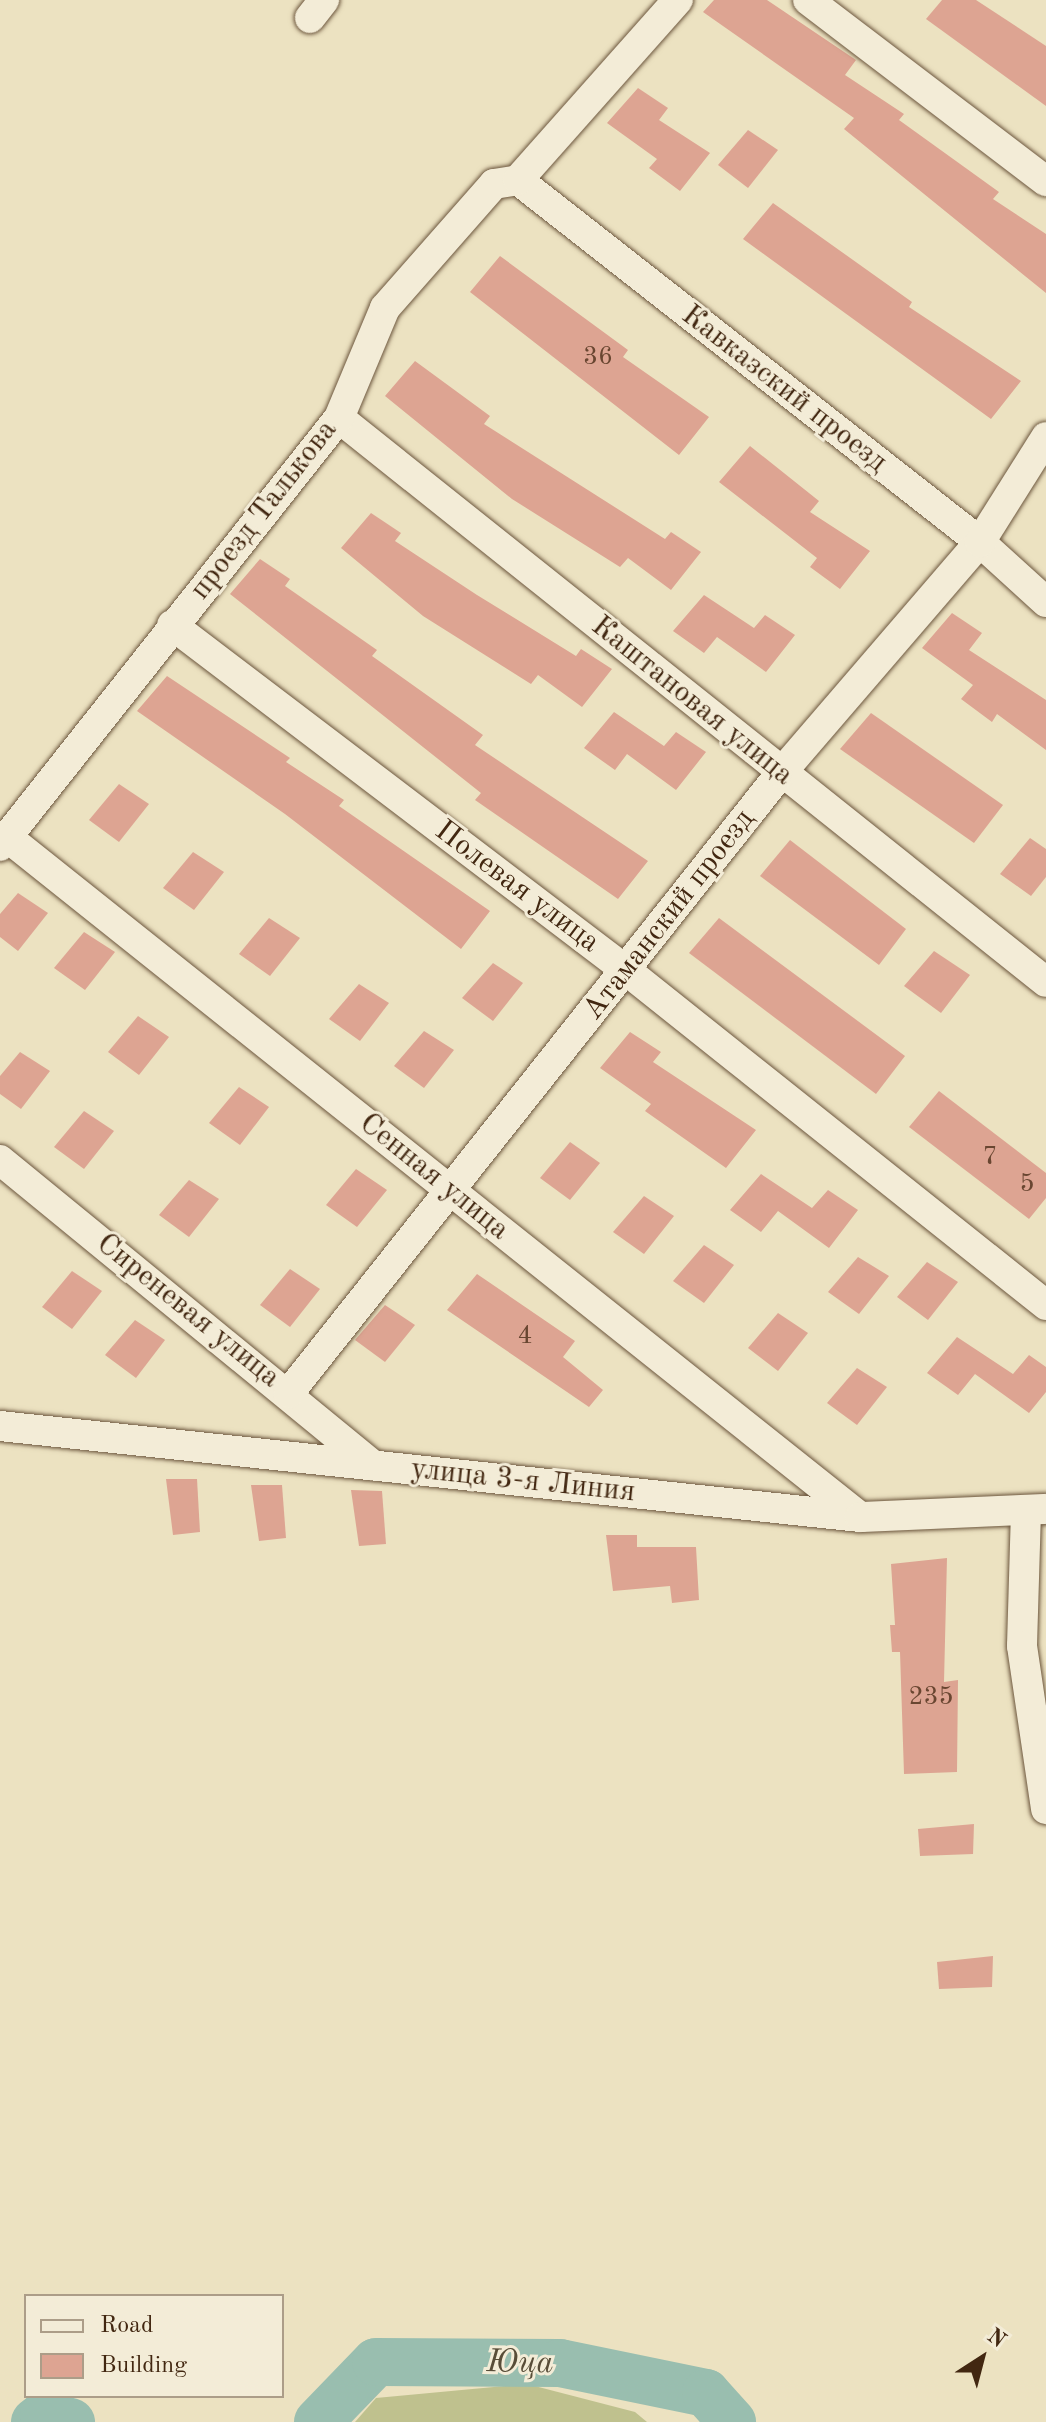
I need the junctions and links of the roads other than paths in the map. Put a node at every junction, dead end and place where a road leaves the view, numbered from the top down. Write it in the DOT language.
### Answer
graph roads {
  1 [pos="678,0"];
  2 [pos="808,0"];
  3 [pos="518,180"];
  4 [pos="1046,181"];
  5 [pos="339,418"];
  6 [pos="1046,437"];
  7 [pos="980,542"];
  8 [pos="1046,602"];
  9 [pos="172,625"];
  10 [pos="781,773"];
  11 [pos="4,841"];
  12 [pos="627,971"];
  13 [pos="1046,982"];
  14 [pos="0,1160"];
  15 [pos="449,1188"];
  16 [pos="1046,1305"];
  17 [pos="289,1393"];
  18 [pos="0,1426"];
  19 [pos="373,1465"];
  20 [pos="1036,1510"];
  21 [pos="860,1517"];
  22 [pos="1034,1643"];
  23 [pos="1046,1809"];
  1 -- 3 [label="street, проезд Талькова"];
  2 -- 4 [label="street"];
  3 -- 5 [label="street, проезд Талькова"];
  3 -- 7 [label="street, Кавказский проезд"];
  5 -- 9 [label="street, проезд Талькова"];
  5 -- 10 [label="street, Каштановая улица"];
  6 -- 7 [label="street, Атаманский проезд"];
  7 -- 8 [label="street, Кавказский проезд"];
  7 -- 10 [label="street, Атаманский проезд"];
  9 -- 11 [label="street, проезд Талькова"];
  9 -- 12 [label="street, Полевая улица"];
  10 -- 12 [label="street, Атаманский проезд"];
  10 -- 13 [label="street, Каштановая улица"];
  11 -- 15 [label="street, Сенная улица"];
  12 -- 15 [label="street, Атаманский проезд"];
  12 -- 16 [label="street, Полевая улица"];
  14 -- 17 [label="street, Сиреневая улица"];
  15 -- 17 [label="street, Атаманский проезд"];
  15 -- 21 [label="street, Сенная улица"];
  17 -- 19 [label="street, Сиреневая улица"];
  18 -- 19 [label="street, улица 3-я Линия"];
  19 -- 21 [label="street, улица 3-я Линия"];
  20 -- 21 [label="street, улица 3-я Линия"];
  20 -- 22 [label="street"];
  22 -- 23 [label="street"];
}
